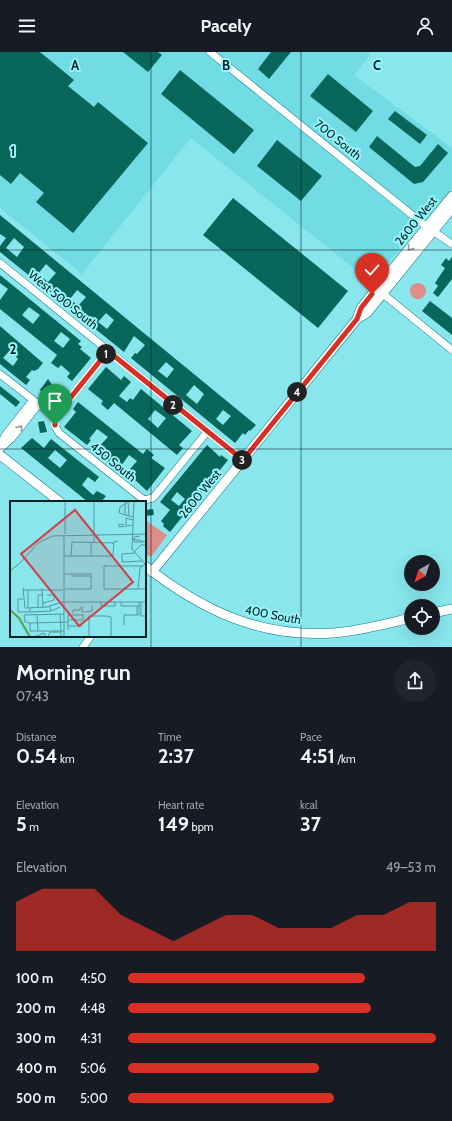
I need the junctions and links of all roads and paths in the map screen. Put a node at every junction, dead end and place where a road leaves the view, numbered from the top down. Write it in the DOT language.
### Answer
graph roads {
  1 [pos="210,52"];
  2 [pos="452,196"];
  3 [pos="452,208"];
  4 [pos="430,229"];
  5 [pos="452,244"];
  6 [pos="0,263"];
  7 [pos="383,294"];
  8 [pos="357,319"];
  9 [pos="452,350"];
  10 [pos="108,351"];
  11 [pos="0,374"];
  12 [pos="35,403"];
  13 [pos="55,417"];
  14 [pos="207,432"];
  15 [pos="0,445"];
  16 [pos="0,448"];
  17 [pos="0,455"];
  18 [pos="243,460"];
  19 [pos="59,501"];
  20 [pos="147,569"];
  21 [pos="452,609"];
  22 [pos="440,612"];
  23 [pos="404,620"];
  24 [pos="91,637"];
  25 [pos="83,647"];
  1 -- 4 [label="street, 700 South"];
  2 -- 4 [label="street, 2600 West"];
  3 -- 4 [label="street, 2600 West"];
  4 -- 5 [label="street, 700 South"];
  4 -- 7 [label="street, 2600 West"];
  4 -- 8 [label="street, 2600 West, one-way"];
  6 -- 10 [label="street, West 500 South"];
  7 -- 8 [label="street, 2600 West"];
  7 -- 9 [label="street"];
  8 -- 18 [label="street, 2600 West"];
  10 -- 13 [label="street"];
  10 -- 14 [label="street, West 500 South"];
  11 -- 12 [label="street"];
  12 -- 13 [label="street"];
  12 -- 15 [label="street"];
  16 -- 12 [label="street, one-way"];
  13 -- 14 [label="street, 450 South"];
  14 -- 18 [label="street, West 500 South"];
  17 -- 19 [label="street"];
  18 -- 20 [label="street, 2600 West"];
  20 -- 23 [label="street, 400 South"];
  21 -- 22 [label="street"];
  24 -- 25 [label="street"];
}
